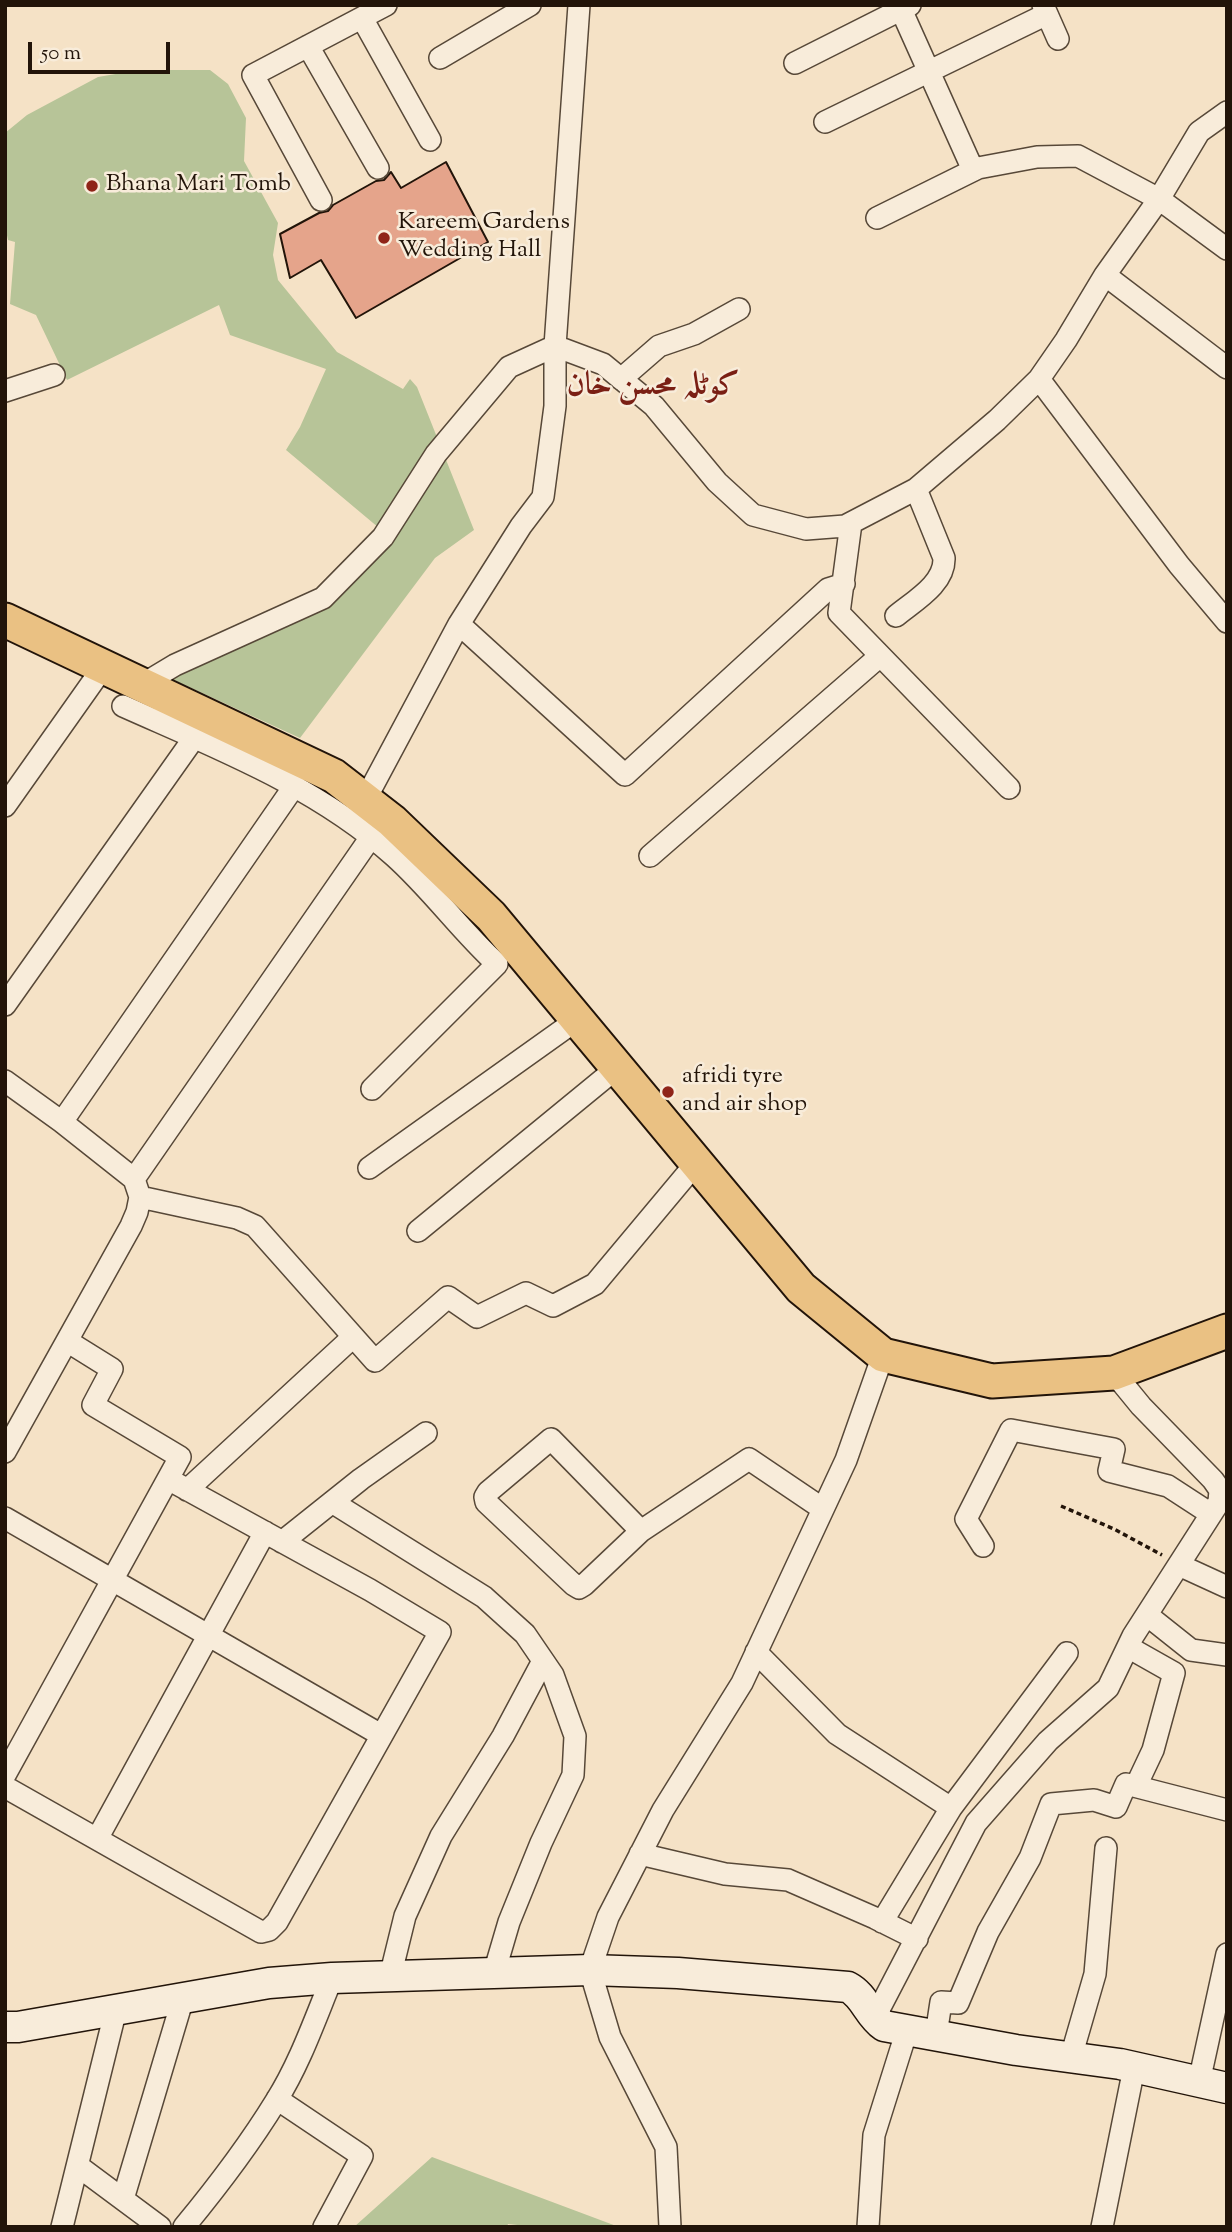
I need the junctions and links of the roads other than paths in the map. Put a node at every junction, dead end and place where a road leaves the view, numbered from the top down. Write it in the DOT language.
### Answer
graph roads {
  1 [pos="386,5"];
  2 [pos="530,5"];
  3 [pos="579,5"];
  4 [pos="904,7"];
  5 [pos="1045,9"];
  6 [pos="362,18"];
  7 [pos="1058,39"];
  8 [pos="308,46"];
  9 [pos="440,58"];
  10 [pos="795,63"];
  11 [pos="929,71"];
  12 [pos="1227,112"];
  13 [pos="825,122"];
  14 [pos="430,140"];
  15 [pos="378,169"];
  16 [pos="973,170"];
  17 [pos="1158,199"];
  18 [pos="321,200"];
  19 [pos="877,218"];
  20 [pos="1227,249"];
  21 [pos="1105,275"];
  22 [pos="739,309"];
  23 [pos="555,346"];
  24 [pos="1227,368"];
  25 [pos="54,375"];
  26 [pos="621,379"];
  27 [pos="1039,379"];
  28 [pos="5,391"];
  29 [pos="916,489"];
  30 [pos="851,523"];
  31 [pos="844,584"];
  32 [pos="896,616"];
  33 [pos="1227,622"];
  34 [pos="459,624"];
  35 [pos="9,628"];
  36 [pos="880,656"];
  37 [pos="104,666"];
  38 [pos="131,696"];
  39 [pos="194,738"];
  40 [pos="295,785"];
  41 [pos="1009,789"];
  42 [pos="365,800"];
  43 [pos="5,806"];
  44 [pos="371,837"];
  45 [pos="650,856"];
  46 [pos="5,1004"];
  47 [pos="578,1019"];
  48 [pos="618,1067"];
  49 [pos="5,1081"];
  50 [pos="372,1090"];
  51 [pos="62,1122"];
  52 [pos="697,1162"];
  53 [pos="369,1168"];
  54 [pos="137,1188"];
  55 [pos="418,1231"];
  56 [pos="1227,1331"];
  57 [pos="353,1337"];
  58 [pos="67,1341"];
  59 [pos="883,1355"];
  60 [pos="1114,1373"];
  61 [pos="426,1433"];
  62 [pos="5,1452"];
  63 [pos="168,1479"];
  64 [pos="187,1490"];
  65 [pos="332,1502"];
  66 [pos="824,1509"];
  67 [pos="1211,1514"];
  68 [pos="5,1518"];
  69 [pos="641,1531"];
  70 [pos="274,1537"];
  71 [pos="983,1546"];
  72 [pos="1179,1565"];
  73 [pos="113,1580"];
  74 [pos="1227,1587"];
  75 [pos="1147,1615"];
  76 [pos="207,1634"];
  77 [pos="1128,1647"];
  78 [pos="756,1652"];
  79 [pos="1067,1653"];
  80 [pos="1227,1655"];
  81 [pos="543,1661"];
  82 [pos="381,1735"];
  83 [pos="1136,1786"];
  84 [pos="7,1789"];
  85 [pos="951,1808"];
  86 [pos="1227,1810"];
  87 [pos="97,1839"];
  88 [pos="1107,1848"];
  89 [pos="640,1854"];
  90 [pos="882,1922"];
  91 [pos="917,1939"];
  92 [pos="1227,1954"];
  93 [pos="590,1970"];
  94 [pos="494,1973"];
  95 [pos="390,1977"];
  96 [pos="332,1978"];
  97 [pos="183,1998"];
  98 [pos="116,2009"];
  99 [pos="874,2020"];
  100 [pos="907,2030"];
  101 [pos="6,2031"];
  102 [pos="936,2035"];
  103 [pos="1071,2057"];
  104 [pos="1134,2068"];
  105 [pos="1213,2085"];
  106 [pos="277,2099"];
  107 [pos="78,2166"];
  108 [pos="123,2199"];
  109 [pos="62,2227"];
  110 [pos="160,2227"];
  111 [pos="184,2227"];
  112 [pos="324,2227"];
  113 [pos="670,2227"];
  114 [pos="868,2227"];
  115 [pos="1102,2227"];
  1 -- 6 [label="street"];
  2 -- 9 [label="street"];
  3 -- 23 [label="street"];
  4 -- 10 [label="street"];
  4 -- 11 [label="street"];
  5 -- 7 [label="street"];
  5 -- 11 [label="street"];
  6 -- 8 [label="street"];
  6 -- 14 [label="street"];
  8 -- 15 [label="street"];
  8 -- 18 [label="street"];
  11 -- 13 [label="street"];
  11 -- 16 [label="street"];
  12 -- 17 [label="street"];
  16 -- 17 [label="street"];
  16 -- 19 [label="street"];
  17 -- 20 [label="street"];
  17 -- 21 [label="street"];
  21 -- 24 [label="street"];
  21 -- 27 [label="street"];
  22 -- 26 [label="street"];
  23 -- 26 [label="street"];
  23 -- 34 [label="street"];
  23 -- 38 [label="street"];
  25 -- 28 [label="street"];
  26 -- 30 [label="street"];
  27 -- 29 [label="street"];
  27 -- 33 [label="street"];
  29 -- 30 [label="street"];
  29 -- 32 [label="street"];
  30 -- 31 [label="street"];
  31 -- 34 [label="street"];
  31 -- 36 [label="street"];
  34 -- 42 [label="street"];
  35 -- 37 [label="main road"];
  36 -- 41 [label="street"];
  36 -- 45 [label="street"];
  37 -- 38 [label="main road"];
  37 -- 43 [label="street"];
  38 -- 39 [label="street"];
  38 -- 42 [label="main road"];
  39 -- 40 [label="street"];
  39 -- 46 [label="street"];
  40 -- 44 [label="street"];
  40 -- 51 [label="street"];
  42 -- 47 [label="main road"];
  44 -- 50 [label="street"];
  44 -- 54 [label="street"];
  47 -- 48 [label="main road"];
  47 -- 53 [label="street"];
  48 -- 52 [label="main road"];
  48 -- 55 [label="street"];
  49 -- 51 [label="street"];
  51 -- 54 [label="street"];
  52 -- 57 [label="street"];
  52 -- 59 [label="main road"];
  54 -- 57 [label="street"];
  54 -- 58 [label="street"];
  56 -- 60 [label="main road"];
  57 -- 64 [label="street"];
  58 -- 62 [label="street"];
  58 -- 63 [label="street"];
  59 -- 60 [label="main road"];
  59 -- 66 [label="street"];
  60 -- 67 [label="street"];
  61 -- 65 [label="street"];
  63 -- 64 [label="street"];
  63 -- 73 [label="street"];
  64 -- 70 [label="street"];
  65 -- 70 [label="street"];
  65 -- 81 [label="street"];
  66 -- 69 [label="street"];
  66 -- 78 [label="street"];
  67 -- 71 [label="street"];
  67 -- 72 [label="street"];
  68 -- 73 [label="street"];
  69 -- 69 [label="street"];
  70 -- 76 [label="street"];
  70 -- 82 [label="street"];
  72 -- 74 [label="street"];
  72 -- 75 [label="street"];
  73 -- 76 [label="street"];
  73 -- 84 [label="street"];
  75 -- 77 [label="street"];
  75 -- 80 [label="street"];
  76 -- 82 [label="street"];
  76 -- 87 [label="street"];
  77 -- 83 [label="street"];
  77 -- 91 [label="street"];
  78 -- 85 [label="street"];
  78 -- 89 [label="street"];
  79 -- 85 [label="street"];
  81 -- 94 [label="street"];
  81 -- 95 [label="street"];
  82 -- 87 [label="street"];
  83 -- 86 [label="street"];
  83 -- 102 [label="street"];
  84 -- 87 [label="street"];
  85 -- 90 [label="street"];
  88 -- 103 [label="street"];
  89 -- 90 [label="street"];
  89 -- 93 [label="street"];
  90 -- 91 [label="street"];
  91 -- 99 [label="street"];
  92 -- 105 [label="street"];
  93 -- 94 [label="street"];
  93 -- 99 [label="street"];
  93 -- 113 [label="street"];
  94 -- 95 [label="street"];
  95 -- 96 [label="street"];
  96 -- 97 [label="street"];
  96 -- 106 [label="street"];
  97 -- 98 [label="street"];
  97 -- 108 [label="street"];
  98 -- 101 [label="street"];
  98 -- 107 [label="street"];
  99 -- 100 [label="street"];
  100 -- 102 [label="street"];
  100 -- 114 [label="street"];
  102 -- 103 [label="street"];
  103 -- 104 [label="street"];
  104 -- 105 [label="street"];
  104 -- 115 [label="street"];
  106 -- 111 [label="street"];
  106 -- 112 [label="street"];
  107 -- 108 [label="street"];
  107 -- 109 [label="street"];
  108 -- 110 [label="street"];
}
